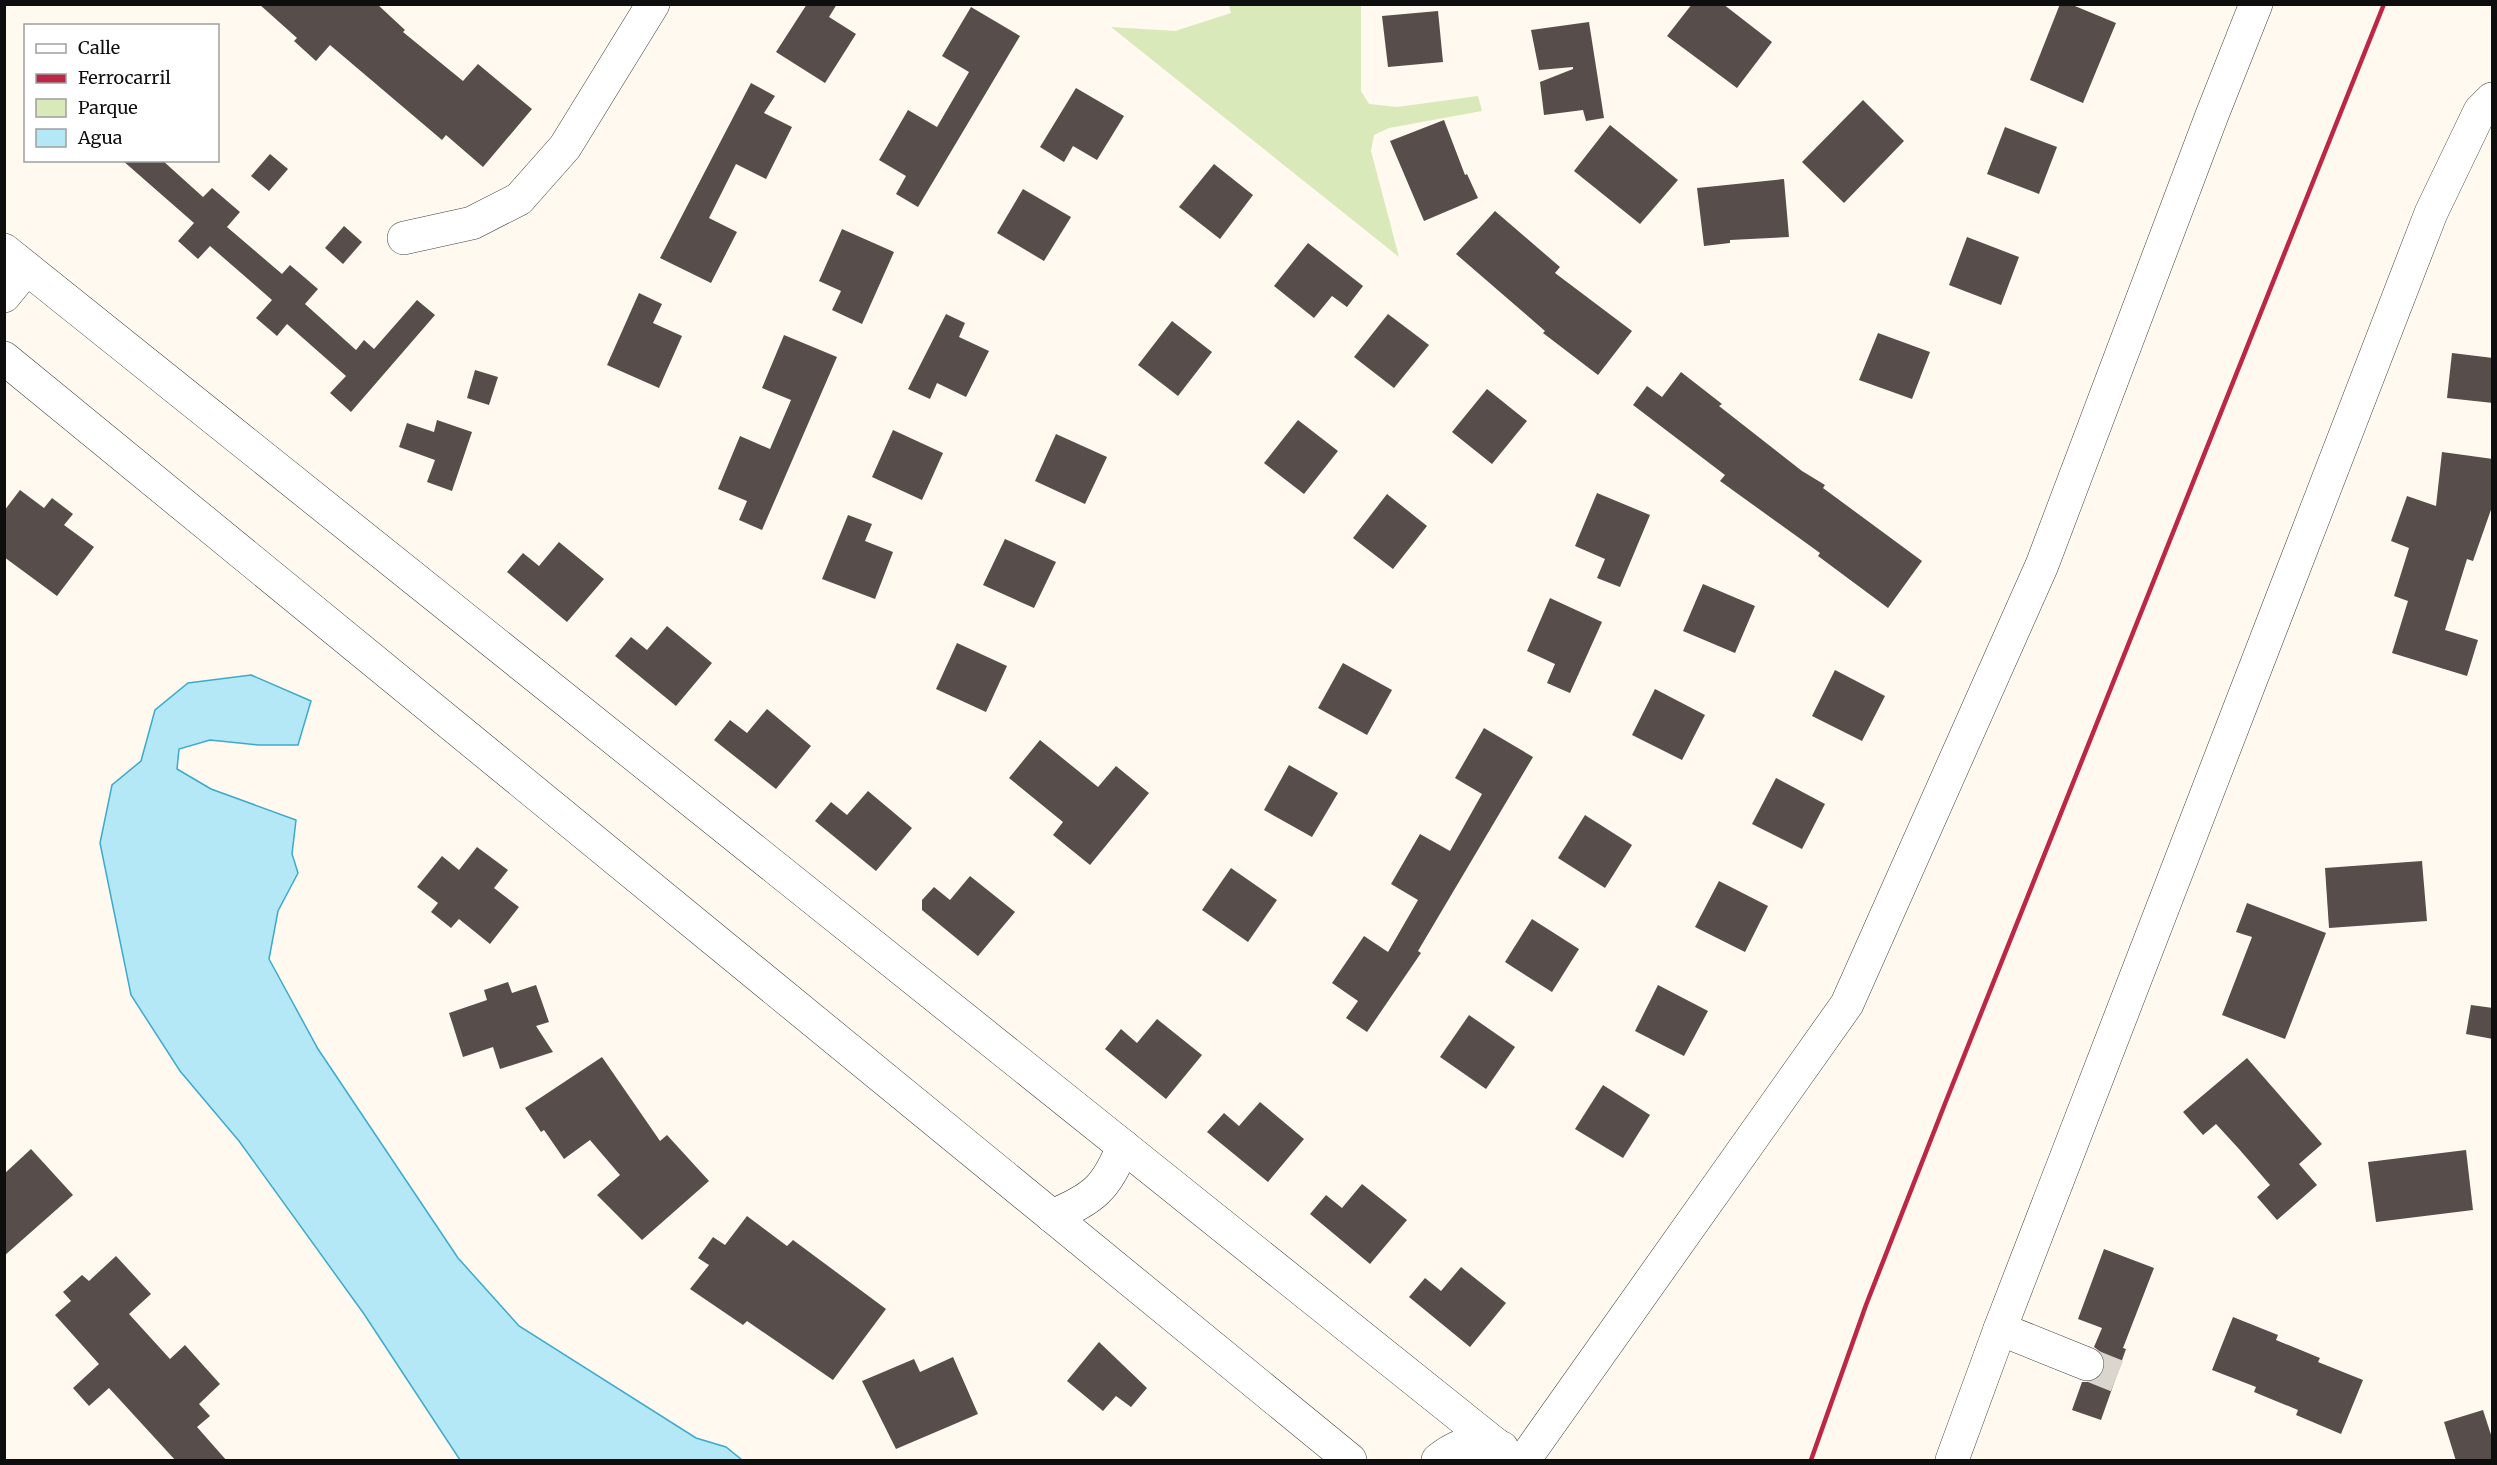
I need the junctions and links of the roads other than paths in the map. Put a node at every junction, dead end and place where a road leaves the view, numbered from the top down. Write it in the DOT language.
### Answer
graph roads {
  1 [pos="653,4"];
  2 [pos="2256,4"];
  3 [pos="2493,99"];
  4 [pos="404,238"];
  5 [pos="15,260"];
  6 [pos="4,296"];
  7 [pos="4,358"];
  8 [pos="1123,1146"];
  9 [pos="1052,1216"];
  10 [pos="2000,1329"];
  11 [pos="2087,1364"];
  12 [pos="1513,1455"];
  13 [pos="1350,1461"];
  14 [pos="1438,1461"];
  15 [pos="1952,1461"];
  1 -- 4 [label="street"];
  2 -- 12 [label="street"];
  3 -- 10 [label="street"];
  5 -- 6 [label="street"];
  5 -- 8 [label="street"];
  7 -- 9 [label="street"];
  8 -- 9 [label="street"];
  8 -- 12 [label="street"];
  9 -- 13 [label="street"];
  10 -- 11 [label="street"];
  10 -- 15 [label="street"];
  12 -- 14 [label="street"];
}
